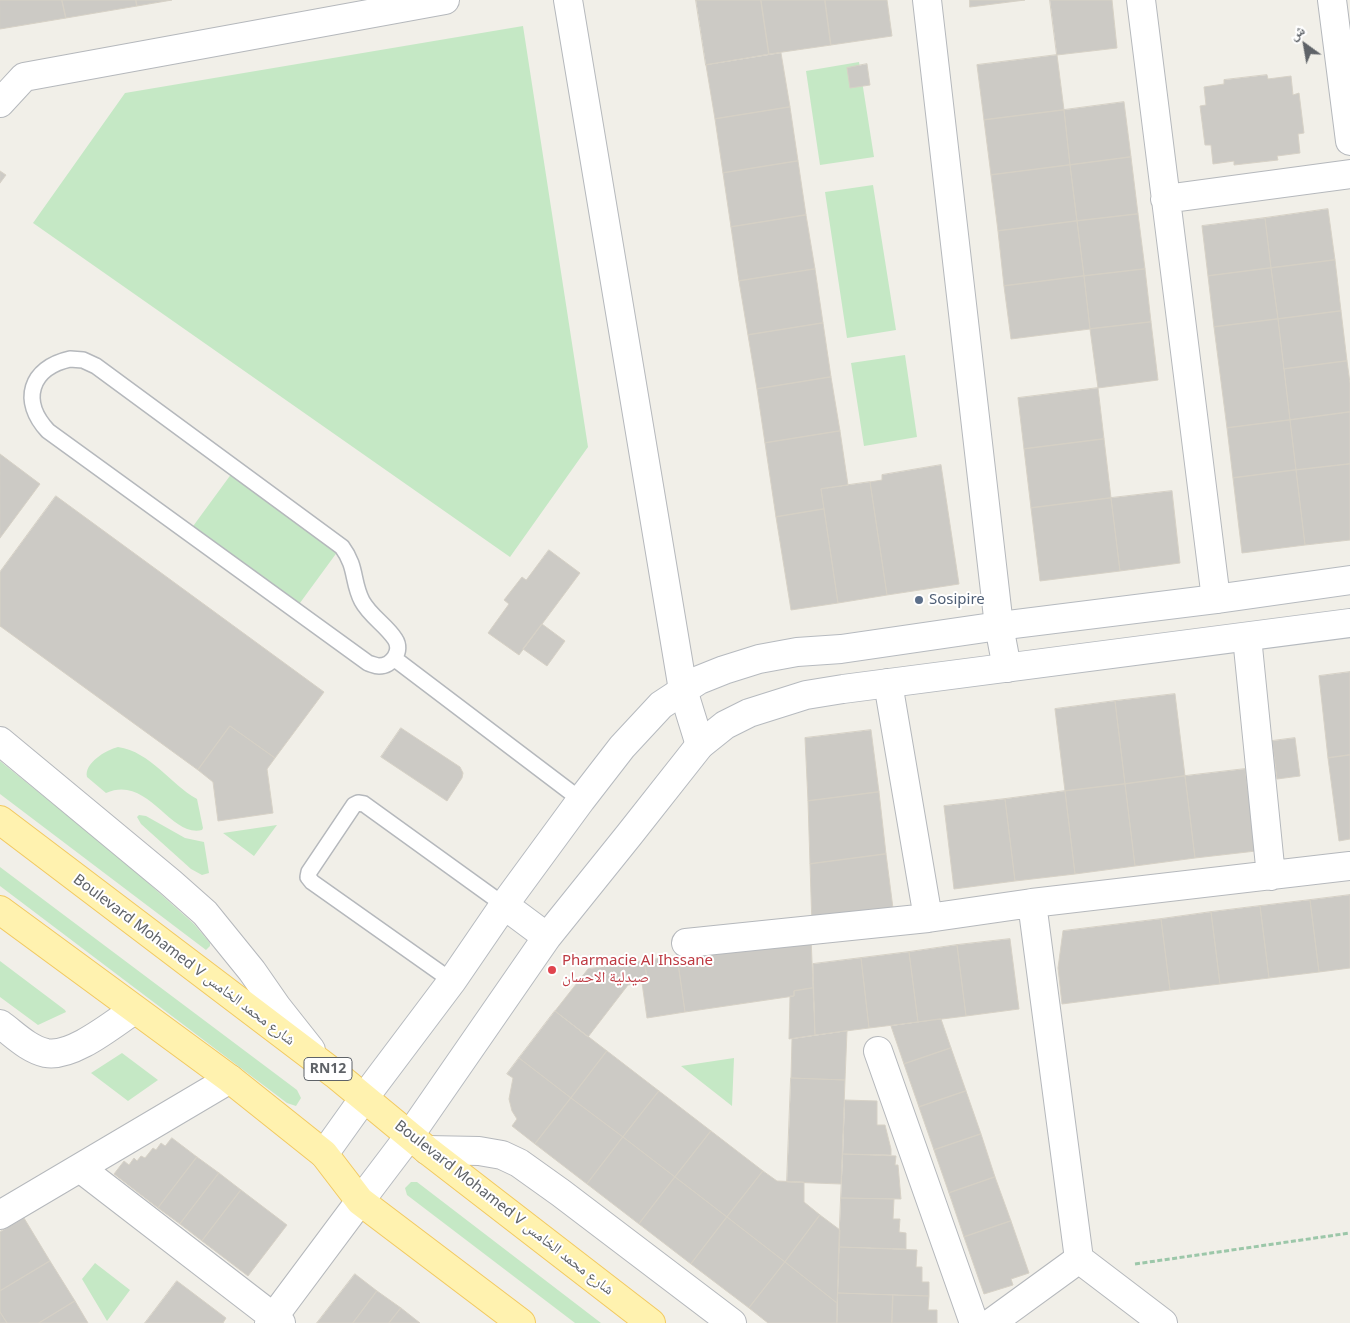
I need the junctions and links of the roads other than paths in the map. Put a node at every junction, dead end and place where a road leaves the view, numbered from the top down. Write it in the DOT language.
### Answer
graph roads {
  1 [pos="446,0"];
  2 [pos="568,0"];
  3 [pos="927,0"];
  4 [pos="1141,0"];
  5 [pos="1332,0"];
  6 [pos="0,103"];
  7 [pos="1350,141"];
  8 [pos="1350,174"];
  9 [pos="1165,199"];
  10 [pos="1350,580"];
  11 [pos="1216,599"];
  12 [pos="1350,623"];
  13 [pos="1000,626"];
  14 [pos="1247,638"];
  15 [pos="394,659"];
  16 [pos="1007,668"];
  17 [pos="888,682"];
  18 [pos="683,690"];
  19 [pos="0,742"];
  20 [pos="700,745"];
  21 [pos="581,800"];
  22 [pos="0,820"];
  23 [pos="1350,866"];
  24 [pos="1271,876"];
  25 [pos="1032,903"];
  26 [pos="504,904"];
  27 [pos="0,910"];
  28 [pos="928,918"];
  29 [pos="547,937"];
  30 [pos="686,943"];
  31 [pos="452,981"];
  32 [pos="134,1010"];
  33 [pos="0,1024"];
  34 [pos="878,1051"];
  35 [pos="335,1074"];
  36 [pos="230,1079"];
  37 [pos="364,1098"];
  38 [pos="419,1142"];
  39 [pos="324,1154"];
  40 [pos="80,1168"];
  41 [pos="360,1201"];
  42 [pos="0,1214"];
  43 [pos="1086,1265"];
  44 [pos="274,1321"];
  45 [pos="521,1323"];
  46 [pos="651,1323"];
  47 [pos="732,1323"];
  48 [pos="974,1323"];
  49 [pos="991,1323"];
  50 [pos="1163,1323"];
  1 -- 6 [label="street"];
  2 -- 18 [label="street"];
  3 -- 13 [label="street"];
  4 -- 9 [label="street"];
  5 -- 7 [label="street"];
  8 -- 9 [label="street"];
  9 -- 11 [label="street"];
  10 -- 11 [label="street"];
  11 -- 13 [label="street"];
  12 -- 14 [label="street"];
  13 -- 16 [label="street"];
  13 -- 18 [label="street"];
  14 -- 16 [label="street"];
  14 -- 24 [label="street"];
  15 -- 15 [label="lane"];
  15 -- 21 [label="lane"];
  16 -- 17 [label="street"];
  17 -- 20 [label="street"];
  17 -- 28 [label="street"];
  18 -- 20 [label="street"];
  18 -- 21 [label="street"];
  19 -- 35 [label="street"];
  20 -- 29 [label="street"];
  21 -- 26 [label="street"];
  22 -- 35 [label="main road, Boulevard Mohamed V شارع محمد الخامس / RN12"];
  23 -- 24 [label="street"];
  24 -- 25 [label="street"];
  25 -- 28 [label="street"];
  25 -- 43 [label="street"];
  26 -- 29 [label="street"];
  26 -- 31 [label="street"];
  26 -- 31 [label="lane"];
  27 -- 32 [label="main road"];
  28 -- 30 [label="street"];
  29 -- 38 [label="street"];
  31 -- 37 [label="street"];
  32 -- 33 [label="street"];
  32 -- 36 [label="main road"];
  34 -- 48 [label="street"];
  35 -- 37 [label="main road, Boulevard Mohamed V شارع محمد الخامس / RN12"];
  36 -- 39 [label="main road"];
  36 -- 40 [label="street"];
  37 -- 38 [label="main road, Boulevard Mohamed V شارع محمد الخامس / RN12"];
  37 -- 39 [label="street"];
  38 -- 41 [label="street"];
  38 -- 46 [label="main road, Boulevard Mohamed V شارع محمد الخامس / RN12"];
  38 -- 47 [label="street"];
  39 -- 41 [label="main road"];
  40 -- 42 [label="street"];
  40 -- 44 [label="street"];
  41 -- 44 [label="street"];
  41 -- 45 [label="main road"];
  43 -- 49 [label="street"];
  43 -- 50 [label="street"];
}
